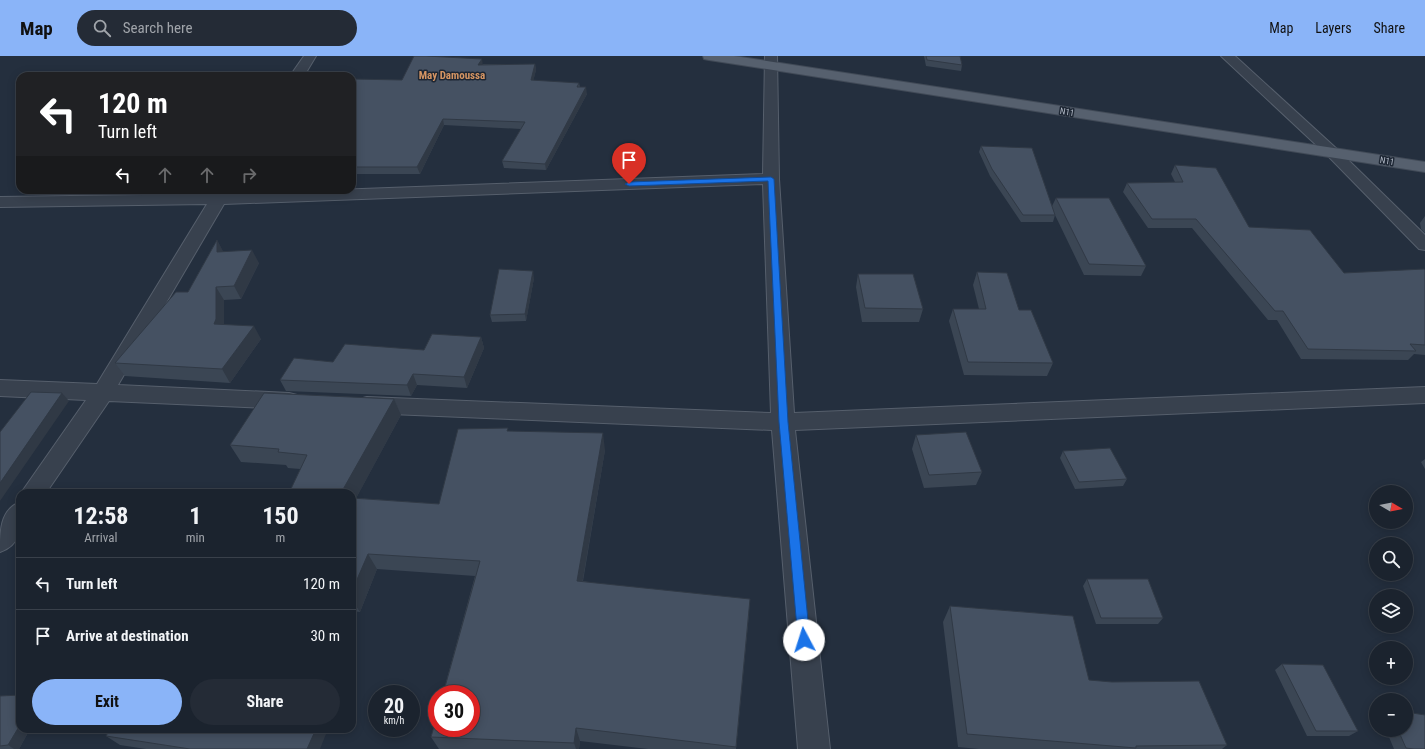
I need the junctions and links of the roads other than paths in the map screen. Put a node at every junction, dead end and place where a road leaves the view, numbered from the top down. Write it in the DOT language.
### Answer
graph roads {
  1 [pos="310,56"];
  2 [pos="708,56"];
  3 [pos="1227,56"];
  4 [pos="772,61"];
  5 [pos="300,72"];
  6 [pos="1334,153"];
  7 [pos="1425,167"];
  8 [pos="771,179"];
  9 [pos="356,191"];
  10 [pos="255,194"];
  11 [pos="221,195"];
  12 [pos="0,202"];
  13 [pos="1425,245"];
  14 [pos="0,388"];
  15 [pos="102,394"];
  16 [pos="1425,395"];
  17 [pos="308,402"];
  18 [pos="348,404"];
  19 [pos="784,422"];
  20 [pos="36,489"];
  21 [pos="16,518"];
  22 [pos="0,541"];
  23 [pos="814,749"];
  1 -- 5 [label="street"];
  2 -- 4 [label="main road, N11"];
  3 -- 6 [label="street"];
  4 -- 6 [label="main road, N11"];
  4 -- 8 [label="street"];
  6 -- 7 [label="main road, N11"];
  6 -- 13 [label="street"];
  8 -- 9 [label="street"];
  8 -- 19 [label="street"];
  10 -- 11 [label="street"];
  11 -- 12 [label="street"];
  11 -- 15 [label="street"];
  14 -- 15 [label="street"];
  15 -- 17 [label="street"];
  15 -- 20 [label="street"];
  16 -- 19 [label="street"];
  18 -- 19 [label="street"];
  19 -- 23 [label="street"];
  21 -- 22 [label="street"];
}
